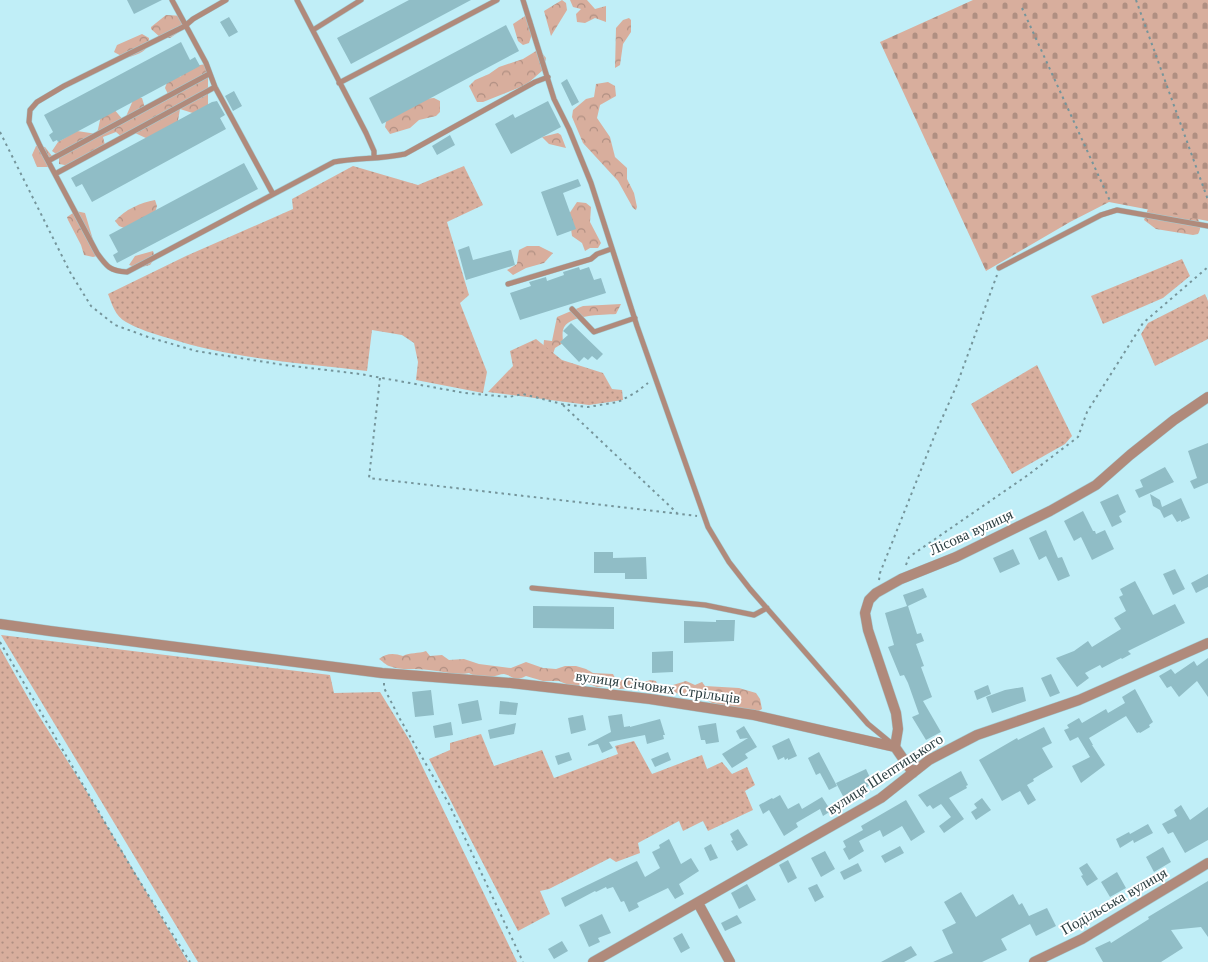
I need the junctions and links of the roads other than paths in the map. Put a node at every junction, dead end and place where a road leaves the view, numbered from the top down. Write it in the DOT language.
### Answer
graph roads {
  1 [pos="172,0"];
  2 [pos="226,0"];
  3 [pos="297,0"];
  4 [pos="361,0"];
  5 [pos="497,0"];
  6 [pos="524,0"];
  7 [pos="185,26"];
  8 [pos="313,30"];
  9 [pos="210,74"];
  10 [pos="548,77"];
  11 [pos="339,83"];
  12 [pos="216,88"];
  13 [pos="374,158"];
  14 [pos="48,161"];
  15 [pos="55,174"];
  16 [pos="274,194"];
  17 [pos="1208,226"];
  18 [pos="611,249"];
  19 [pos="999,268"];
  20 [pos="508,284"];
  21 [pos="572,309"];
  22 [pos="634,318"];
  23 [pos="1208,397"];
  24 [pos="532,588"];
  25 [pos="767,608"];
  26 [pos="0,624"];
  27 [pos="1208,643"];
  28 [pos="895,747"];
  29 [pos="913,773"];
  30 [pos="1208,863"];
  31 [pos="698,903"];
  32 [pos="593,962"];
  33 [pos="730,962"];
  34 [pos="1034,962"];
  1 -- 7 [label="lane"];
  2 -- 7 [label="lane"];
  3 -- 8 [label="lane"];
  4 -- 8 [label="lane"];
  5 -- 11 [label="lane"];
  6 -- 10 [label="lane"];
  7 -- 9 [label="lane"];
  7 -- 14 [label="lane"];
  8 -- 11 [label="lane"];
  9 -- 12 [label="lane"];
  9 -- 14 [label="lane"];
  10 -- 13 [label="lane"];
  10 -- 18 [label="lane"];
  11 -- 13 [label="lane"];
  12 -- 15 [label="lane"];
  12 -- 16 [label="lane"];
  13 -- 16 [label="lane"];
  14 -- 15 [label="lane"];
  15 -- 16 [label="lane"];
  17 -- 19 [label="lane"];
  18 -- 20 [label="lane"];
  18 -- 22 [label="lane"];
  21 -- 22 [label="lane"];
  22 -- 25 [label="lane"];
  23 -- 28 [label="street, Лісова вулиця"];
  24 -- 25 [label="lane"];
  25 -- 28 [label="lane"];
  26 -- 28 [label="street, вулиця Січових Стрільців"];
  27 -- 29 [label="street, вулиця Шептицького"];
  28 -- 29 [label="street"];
  29 -- 31 [label="street, вулиця Шептицького"];
  30 -- 34 [label="street, Подільська вулиця"];
  31 -- 32 [label="street, вулиця Шептицького"];
  31 -- 33 [label="street"];
}
